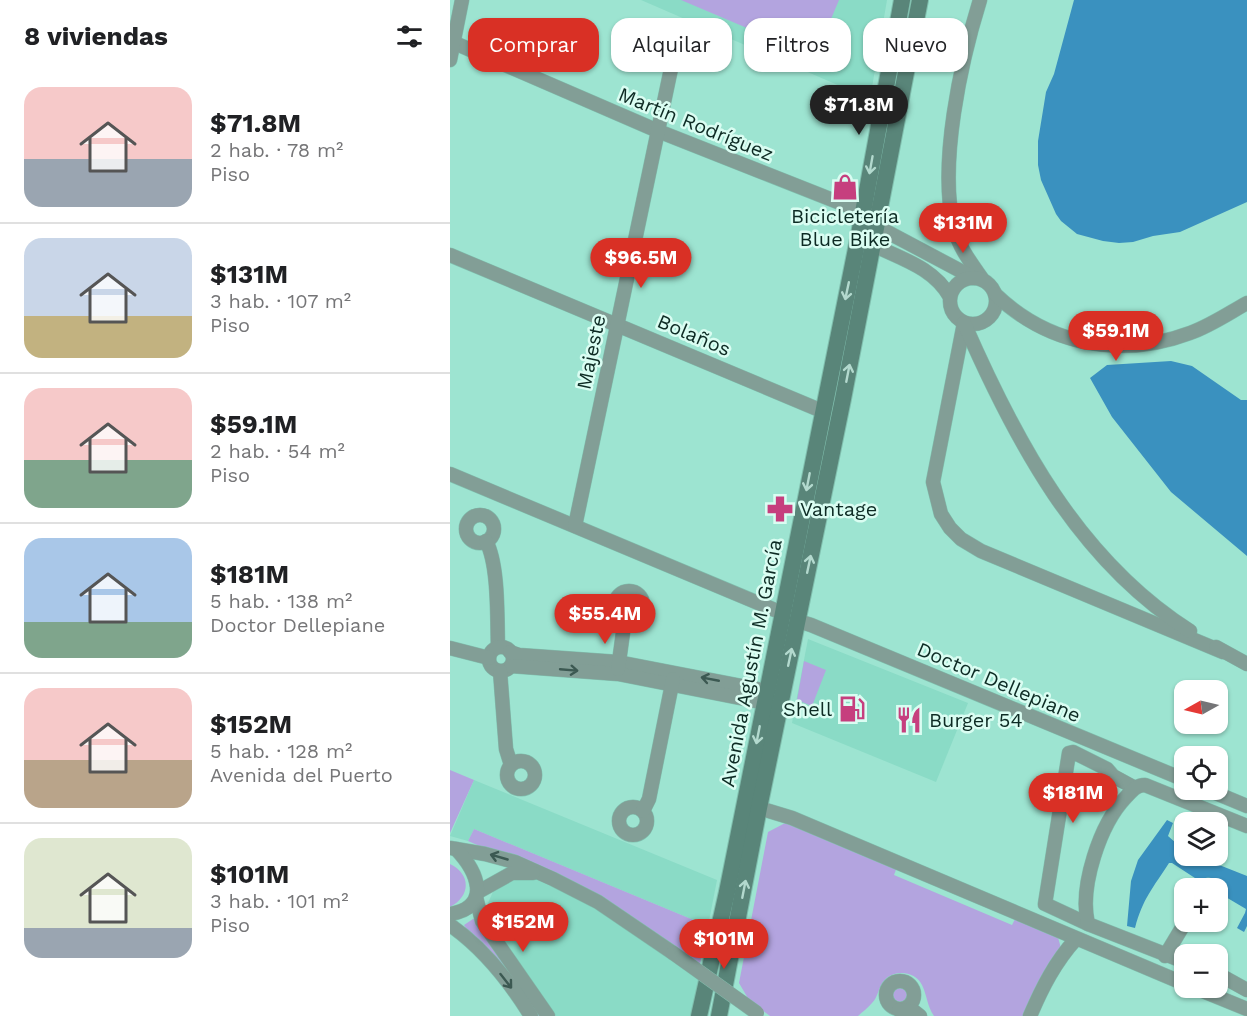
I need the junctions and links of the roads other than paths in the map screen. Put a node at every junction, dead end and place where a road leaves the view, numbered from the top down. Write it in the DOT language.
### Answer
graph roads {
  1 [pos="462,0"];
  2 [pos="902,0"];
  3 [pos="920,0"];
  4 [pos="980,0"];
  5 [pos="452,42"];
  6 [pos="450,60"];
  7 [pos="670,72"];
  8 [pos="658,131"];
  9 [pos="880,208"];
  10 [pos="863,212"];
  11 [pos="876,226"];
  12 [pos="859,234"];
  13 [pos="907,242"];
  14 [pos="873,245"];
  15 [pos="450,255"];
  16 [pos="901,258"];
  17 [pos="979,279"];
  18 [pos="995,294"];
  19 [pos="950,297"];
  20 [pos="1247,303"];
  21 [pos="964,323"];
  22 [pos="617,324"];
  23 [pos="980,360"];
  24 [pos="956,361"];
  25 [pos="822,411"];
  26 [pos="450,474"];
  27 [pos="575,526"];
  28 [pos="486,541"];
  29 [pos="1137,590"];
  30 [pos="1122,610"];
  31 [pos="782,613"];
  32 [pos="625,618"];
  33 [pos="798,621"];
  34 [pos="450,648"];
  35 [pos="1223,652"];
  36 [pos="502,659"];
  37 [pos="1247,664"];
  38 [pos="618,668"];
  39 [pos="673,679"];
  40 [pos="766,697"];
  41 [pos="512,765"];
  42 [pos="1174,775"];
  43 [pos="1136,788"];
  44 [pos="1228,798"];
  45 [pos="1247,806"];
  46 [pos="759,808"];
  47 [pos="642,810"];
  48 [pos="1247,826"];
  49 [pos="453,849"];
  50 [pos="538,873"];
  51 [pos="477,895"];
  52 [pos="450,914"];
  53 [pos="1088,924"];
  54 [pos="450,925"];
  55 [pos="1179,932"];
  56 [pos="1076,939"];
  57 [pos="1165,956"];
  58 [pos="1174,959"];
  59 [pos="1174,979"];
  60 [pos="1228,980"];
  61 [pos="1247,990"];
  62 [pos="914,996"];
  63 [pos="1220,998"];
  64 [pos="1247,1009"];
  65 [pos="899,1010"];
  66 [pos="759,1015"];
  67 [pos="531,1016"];
  68 [pos="548,1016"];
  69 [pos="699,1016"];
  70 [pos="719,1016"];
  71 [pos="921,1016"];
  72 [pos="1030,1016"];
  1 -- 5 [label="street"];
  2 -- 10 [label="main road, Avenida Agustín M. García, one-way"];
  3 -- 9 [label="main road, Avenida Agustín M. García"];
  4 -- 17 [label="street"];
  5 -- 6 [label="street"];
  5 -- 8 [label="street, Martín Rodríguez"];
  7 -- 8 [label="street, Majeste"];
  8 -- 10 [label="street, Martín Rodríguez"];
  8 -- 22 [label="street, Majeste"];
  9 -- 10 [label="street"];
  9 -- 11 [label="main road, Avenida Agustín M. García"];
  10 -- 12 [label="main road, Avenida Agustín M. García"];
  11 -- 12 [label="street"];
  11 -- 13 [label="street"];
  11 -- 14 [label="main road, Avenida Agustín M. García"];
  12 -- 25 [label="main road, Avenida Agustín M. García, one-way"];
  13 -- 16 [label="street"];
  13 -- 17 [label="street"];
  14 -- 16 [label="street"];
  33 -- 14 [label="main road, Avenida Agustín M. García, one-way"];
  15 -- 22 [label="street, Bolaños"];
  16 -- 19 [label="street"];
  17 -- 18 [label="street"];
  17 -- 19 [label="street"];
  18 -- 20 [label="street"];
  18 -- 21 [label="street"];
  19 -- 21 [label="street"];
  21 -- 23 [label="street"];
  21 -- 24 [label="street"];
  22 -- 25 [label="street, Bolaños"];
  22 -- 27 [label="street, Majeste"];
  23 -- 24 [label="street"];
  23 -- 29 [label="street"];
  24 -- 30 [label="street"];
  25 -- 31 [label="main road, Avenida Agustín M. García, one-way"];
  26 -- 27 [label="street"];
  27 -- 31 [label="street"];
  28 -- 36 [label="street"];
  29 -- 30 [label="street"];
  29 -- 35 [label="street"];
  30 -- 35 [label="street"];
  31 -- 40 [label="main road, Avenida Agustín M. García"];
  32 -- 38 [label="street"];
  33 -- 42 [label="street, Doctor Dellepiane"];
  46 -- 33 [label="main road, Avenida Agustín M. García, one-way"];
  34 -- 36 [label="street"];
  35 -- 37 [label="street"];
  36 -- 38 [label="street"];
  36 -- 41 [label="street"];
  38 -- 39 [label="street"];
  39 -- 40 [label="street"];
  39 -- 47 [label="street"];
  40 -- 69 [label="main road, Avenida Agustín M. García, one-way"];
  43 -- 48 [label="street"];
  43 -- 53 [label="street"];
  43 -- 53 [label="street"];
  44 -- 45 [label="street"];
  46 -- 56 [label="street"];
  70 -- 46 [label="main road, Avenida Agustín M. García, one-way"];
  50 -- 49 [label="street, one-way"];
  49 -- 51 [label="street"];
  50 -- 51 [label="street"];
  50 -- 66 [label="street, bridge"];
  51 -- 52 [label="street"];
  51 -- 68 [label="street"];
  53 -- 57 [label="street"];
  54 -- 67 [label="street, one-way"];
  55 -- 57 [label="street"];
  56 -- 59 [label="street"];
  56 -- 72 [label="street"];
  57 -- 58 [label="street"];
  60 -- 61 [label="street"];
  62 -- 65 [label="street"];
  62 -- 65 [label="street"];
  62 -- 71 [label="street"];
  63 -- 64 [label="street"];
  65 -- 71 [label="street"];
}
